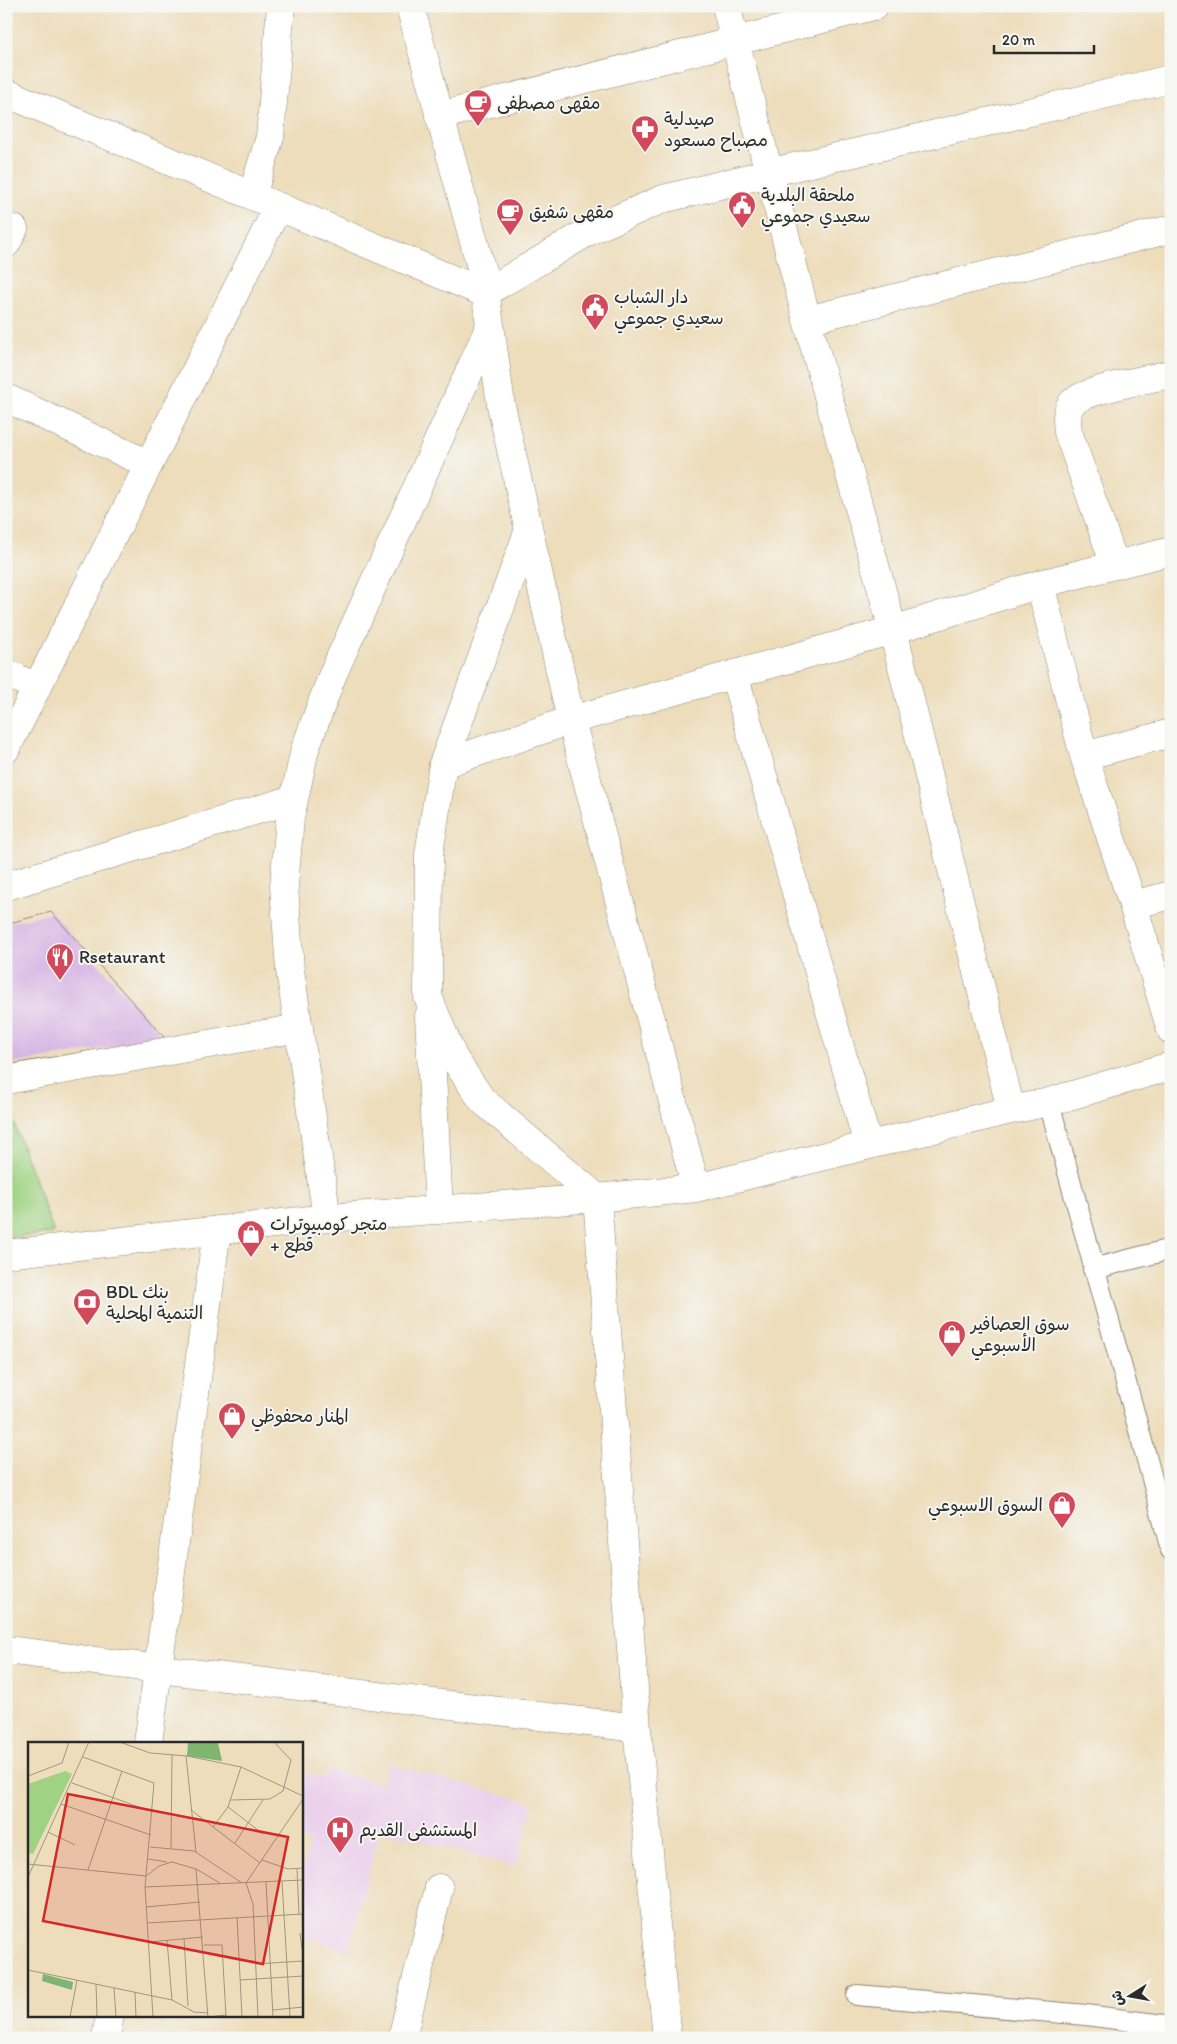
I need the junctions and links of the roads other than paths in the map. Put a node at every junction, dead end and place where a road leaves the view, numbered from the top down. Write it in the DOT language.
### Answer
graph roads {
  1 [pos="281,6"];
  2 [pos="410,6"];
  3 [pos="726,6"];
  4 [pos="874,6"];
  5 [pos="734,42"];
  6 [pos="1171,79"];
  7 [pos="6,93"];
  8 [pos="439,116"];
  9 [pos="768,173"];
  10 [pos="252,196"];
  11 [pos="278,207"];
  12 [pos="1171,229"];
  13 [pos="485,293"];
  14 [pos="807,320"];
  15 [pos="490,328"];
  16 [pos="1171,374"];
  17 [pos="6,398"];
  18 [pos="148,464"];
  19 [pos="528,532"];
  20 [pos="1171,551"];
  21 [pos="1115,565"];
  22 [pos="1040,584"];
  23 [pos="893,630"];
  24 [pos="6,672"];
  25 [pos="734,674"];
  26 [pos="36,687"];
  27 [pos="572,720"];
  28 [pos="1171,733"];
  29 [pos="6,749"];
  30 [pos="1084,756"];
  31 [pos="444,764"];
  32 [pos="294,799"];
  33 [pos="6,886"];
  34 [pos="1171,895"];
  35 [pos="1133,905"];
  36 [pos="428,997"];
  37 [pos="299,1028"];
  38 [pos="1171,1030"];
  39 [pos="1171,1066"];
  40 [pos="6,1080"];
  41 [pos="1049,1102"];
  42 [pos="1011,1110"];
  43 [pos="868,1145"];
  44 [pos="696,1188"];
  45 [pos="597,1198"];
  46 [pos="439,1210"];
  47 [pos="327,1218"];
  48 [pos="217,1230"];
  49 [pos="1171,1250"];
  50 [pos="6,1254"];
  51 [pos="1093,1269"];
  52 [pos="1171,1550"];
  53 [pos="6,1650"];
  54 [pos="158,1668"];
  55 [pos="637,1728"];
  56 [pos="148,1742"];
  57 [pos="439,1888"];
  58 [pos="857,1995"];
  59 [pos="110,2016"];
  60 [pos="1171,2026"];
  61 [pos="106,2038"];
  62 [pos="402,2038"];
  63 [pos="667,2038"];
  1 -- 10 [label="street"];
  2 -- 8 [label="street"];
  3 -- 5 [label="street"];
  4 -- 5 [label="street"];
  5 -- 8 [label="street"];
  5 -- 9 [label="street"];
  6 -- 9 [label="street"];
  7 -- 10 [label="street"];
  8 -- 13 [label="street"];
  9 -- 13 [label="street"];
  9 -- 14 [label="street"];
  10 -- 11 [label="street"];
  11 -- 13 [label="street"];
  11 -- 18 [label="street"];
  12 -- 14 [label="street"];
  13 -- 15 [label="street"];
  14 -- 23 [label="street"];
  15 -- 19 [label="street"];
  15 -- 32 [label="street"];
  16 -- 21 [label="street"];
  17 -- 18 [label="street"];
  18 -- 26 [label="street"];
  19 -- 27 [label="street"];
  19 -- 31 [label="street"];
  20 -- 21 [label="street"];
  21 -- 22 [label="street"];
  22 -- 23 [label="street"];
  22 -- 30 [label="street"];
  23 -- 25 [label="street"];
  23 -- 42 [label="street"];
  24 -- 26 [label="street"];
  25 -- 27 [label="street"];
  25 -- 43 [label="street"];
  26 -- 29 [label="street"];
  27 -- 31 [label="street"];
  27 -- 44 [label="street"];
  28 -- 30 [label="street"];
  30 -- 35 [label="street"];
  31 -- 36 [label="street"];
  32 -- 33 [label="street"];
  32 -- 37 [label="street"];
  34 -- 35 [label="street"];
  35 -- 38 [label="street"];
  36 -- 45 [label="street"];
  36 -- 46 [label="street"];
  37 -- 40 [label="street"];
  37 -- 47 [label="street"];
  39 -- 41 [label="street"];
  41 -- 42 [label="street"];
  41 -- 51 [label="lane"];
  42 -- 43 [label="street"];
  43 -- 44 [label="street"];
  44 -- 45 [label="street"];
  45 -- 46 [label="street"];
  45 -- 55 [label="street"];
  46 -- 47 [label="street"];
  47 -- 48 [label="street"];
  48 -- 50 [label="street"];
  48 -- 54 [label="street"];
  49 -- 51 [label="lane"];
  51 -- 52 [label="lane"];
  53 -- 54 [label="street"];
  54 -- 55 [label="street"];
  54 -- 56 [label="street"];
  55 -- 63 [label="street"];
  57 -- 62 [label="street"];
  58 -- 60 [label="lane"];
  59 -- 61 [label="street"];
}
